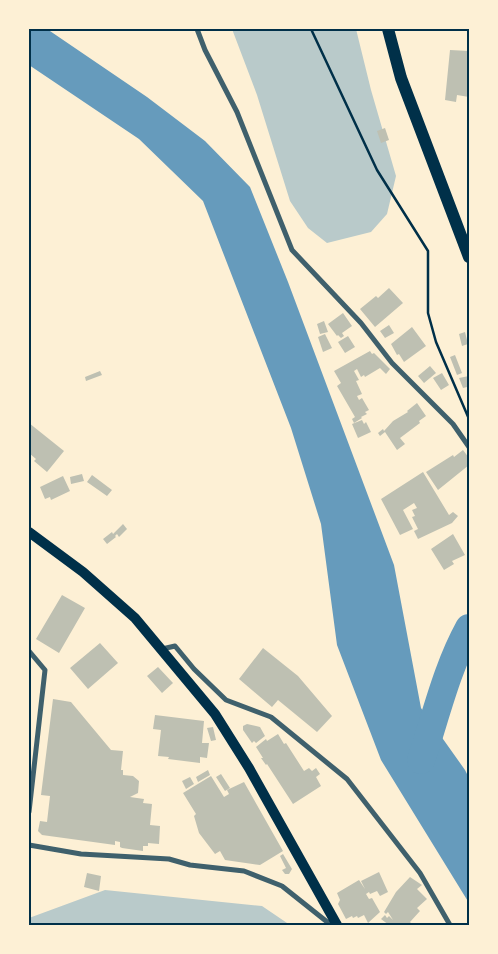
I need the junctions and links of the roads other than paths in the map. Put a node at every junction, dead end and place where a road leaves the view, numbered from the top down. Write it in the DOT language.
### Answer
graph roads {
  1 [pos="198,29"];
  2 [pos="388,29"];
  3 [pos="469,257"];
  4 [pos="469,447"];
  5 [pos="29,532"];
  6 [pos="162,650"];
  7 [pos="29,651"];
  8 [pos="29,812"];
  9 [pos="29,845"];
  10 [pos="331,925"];
  11 [pos="337,925"];
  12 [pos="450,925"];
  1 -- 4 [label="street"];
  2 -- 3 [label="highway"];
  5 -- 6 [label="main road"];
  6 -- 11 [label="main road"];
  6 -- 12 [label="street"];
  7 -- 8 [label="street"];
  9 -- 10 [label="street"];
}
